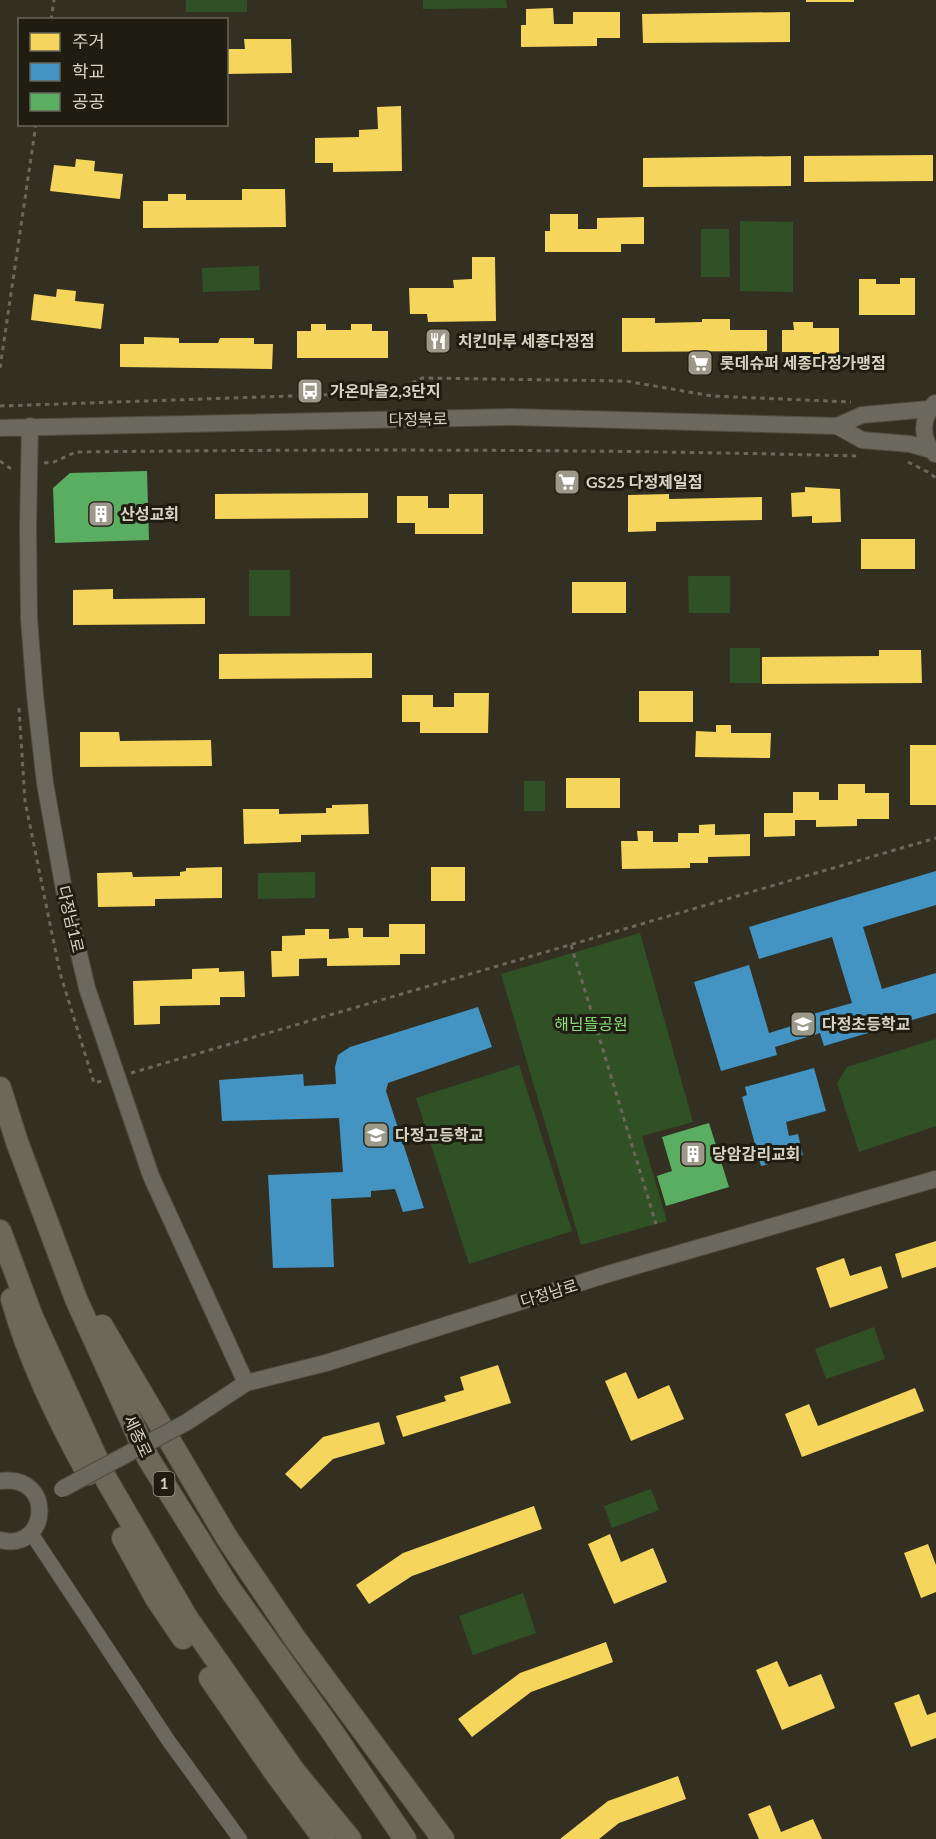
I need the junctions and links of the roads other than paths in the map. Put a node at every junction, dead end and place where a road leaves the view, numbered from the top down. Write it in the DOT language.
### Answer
graph roads {
  1 [pos="933,406"];
  2 [pos="30,426"];
  3 [pos="837,426"];
  4 [pos="0,428"];
  5 [pos="933,452"];
  6 [pos="0,1088"];
  7 [pos="931,1179"];
  8 [pos="45,1218"];
  9 [pos="0,1232"];
  10 [pos="0,1257"];
  11 [pos="246,1383"];
  12 [pos="0,1481"];
  13 [pos="38,1498"];
  14 [pos="31,1533"];
  15 [pos="0,1540"];
  16 [pos="240,1839"];
  17 [pos="324,1839"];
  18 [pos="350,1839"];
  19 [pos="405,1839"];
  20 [pos="443,1839"];
  1 -- 3 [label="street"];
  1 -- 5 [label="street"];
  2 -- 3 [label="street, 다정북로"];
  2 -- 4 [label="street, 다정북로"];
  2 -- 11 [label="street, 다정남1로"];
  3 -- 5 [label="street"];
  6 -- 8 [label="highway, 세종로 / 1"];
  7 -- 11 [label="street, 다정남로"];
  8 -- 19 [label="highway, 세종로 / 1"];
  8 -- 20 [label="highway"];
  9 -- 18 [label="highway"];
  10 -- 17 [label="highway"];
  11 -- 13 [label="street, 다정남로, bridge"];
  12 -- 13 [label="street"];
  13 -- 14 [label="street"];
  14 -- 15 [label="street"];
  14 -- 16 [label="street"];
}
